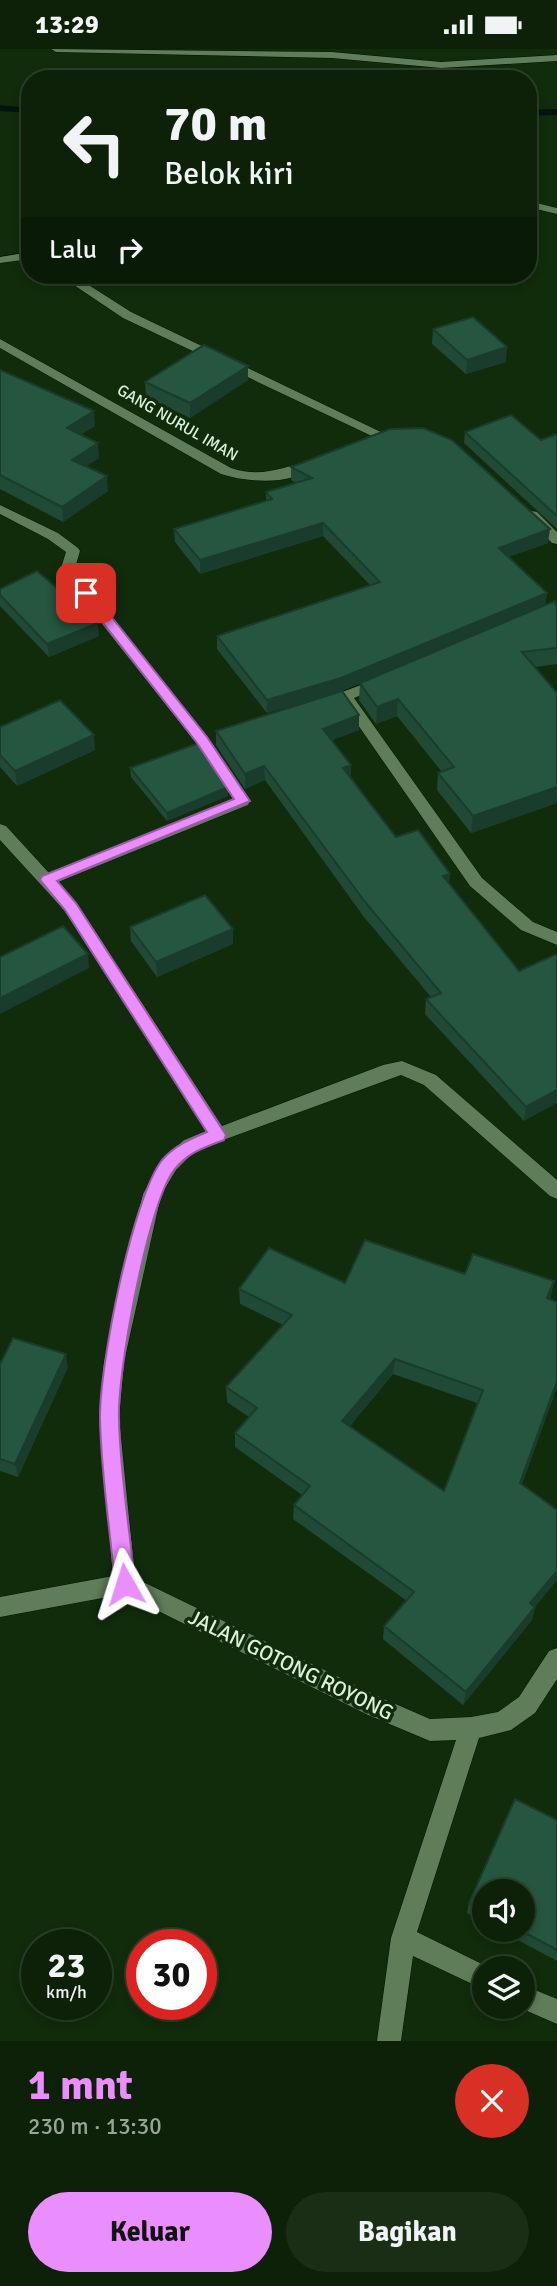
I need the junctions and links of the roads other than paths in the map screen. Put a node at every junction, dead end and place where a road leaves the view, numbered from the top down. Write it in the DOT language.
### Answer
graph roads {
  1 [pos="57,49"];
  2 [pos="90,49"];
  3 [pos="103,52"];
  4 [pos="557,58"];
  5 [pos="537,206"];
  6 [pos="557,211"];
  7 [pos="21,256"];
  8 [pos="0,260"];
  9 [pos="79,284"];
  10 [pos="0,343"];
  11 [pos="398,433"];
  12 [pos="330,456"];
  13 [pos="518,502"];
  14 [pos="0,509"];
  15 [pos="557,540"];
  16 [pos="396,676"];
  17 [pos="346,697"];
  18 [pos="307,709"];
  19 [pos="0,830"];
  20 [pos="47,880"];
  21 [pos="557,939"];
  22 [pos="218,1135"];
  23 [pos="557,1191"];
  24 [pos="125,1584"];
  25 [pos="0,1607"];
  26 [pos="557,1659"];
  27 [pos="471,1728"];
  28 [pos="403,1938"];
  29 [pos="472,1972"];
  30 [pos="535,2002"];
  31 [pos="557,2012"];
  32 [pos="389,2041"];
  1 -- 3 [label="street"];
  2 -- 3 [label="street"];
  3 -- 4 [label="street"];
  5 -- 6 [label="street"];
  7 -- 8 [label="street"];
  9 -- 11 [label="street"];
  10 -- 12 [label="street, GANG NURUL IMAN"];
  13 -- 15 [label="street"];
  14 -- 20 [label="street"];
  16 -- 17 [label="street"];
  17 -- 18 [label="street"];
  17 -- 21 [label="street"];
  19 -- 20 [label="street"];
  20 -- 22 [label="street"];
  22 -- 23 [label="street"];
  22 -- 24 [label="street"];
  24 -- 25 [label="street"];
  24 -- 27 [label="street, JALAN GOTONG ROYONG"];
  26 -- 27 [label="street, JALAN GOTONG ROYONG"];
  27 -- 28 [label="street"];
  28 -- 29 [label="street"];
  28 -- 32 [label="street"];
  30 -- 31 [label="street"];
}
